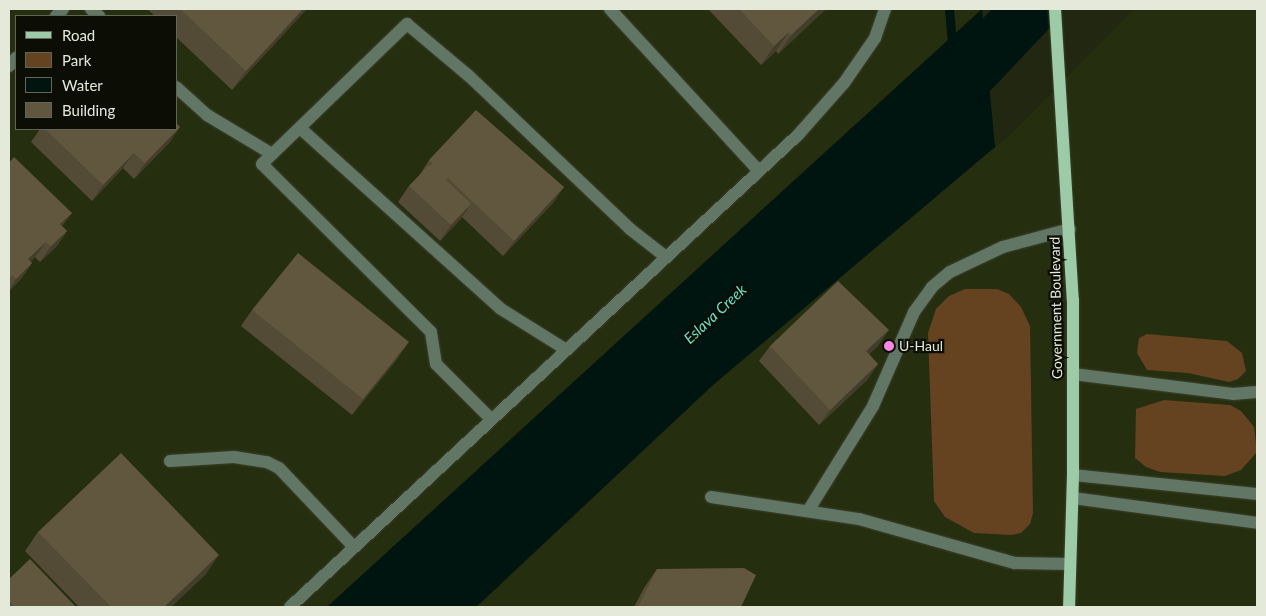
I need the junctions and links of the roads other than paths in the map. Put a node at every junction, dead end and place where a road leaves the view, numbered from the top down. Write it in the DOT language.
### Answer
graph roads {
  1 [pos="610,9"];
  2 [pos="885,9"];
  3 [pos="1055,9"];
  4 [pos="178,89"];
  5 [pos="300,128"];
  6 [pos="272,154"];
  7 [pos="759,171"];
  8 [pos="1070,230"];
  9 [pos="666,257"];
  10 [pos="565,350"];
  11 [pos="1073,374"];
  12 [pos="1257,392"];
  13 [pos="490,418"];
  14 [pos="170,461"];
  15 [pos="1073,475"];
  16 [pos="1257,494"];
  17 [pos="711,497"];
  18 [pos="1073,498"];
  19 [pos="808,511"];
  20 [pos="1257,523"];
  21 [pos="354,547"];
  22 [pos="1070,564"];
  23 [pos="290,607"];
  24 [pos="1069,607"];
  1 -- 7 [label="street"];
  2 -- 7 [label="street"];
  3 -- 8 [label="main road, Government Boulevard"];
  4 -- 6 [label="street"];
  5 -- 6 [label="street"];
  5 -- 9 [label="street"];
  5 -- 10 [label="street"];
  6 -- 13 [label="street"];
  7 -- 9 [label="street"];
  8 -- 11 [label="main road, Government Boulevard"];
  8 -- 19 [label="street"];
  9 -- 10 [label="street"];
  10 -- 13 [label="street"];
  11 -- 12 [label="street"];
  11 -- 15 [label="main road, Government Boulevard"];
  13 -- 21 [label="street"];
  14 -- 21 [label="street"];
  15 -- 16 [label="street"];
  15 -- 18 [label="main road, Government Boulevard"];
  17 -- 19 [label="street"];
  18 -- 20 [label="street"];
  18 -- 22 [label="main road, Government Boulevard"];
  19 -- 22 [label="street"];
  21 -- 23 [label="street"];
  22 -- 24 [label="main road, Government Boulevard"];
}
